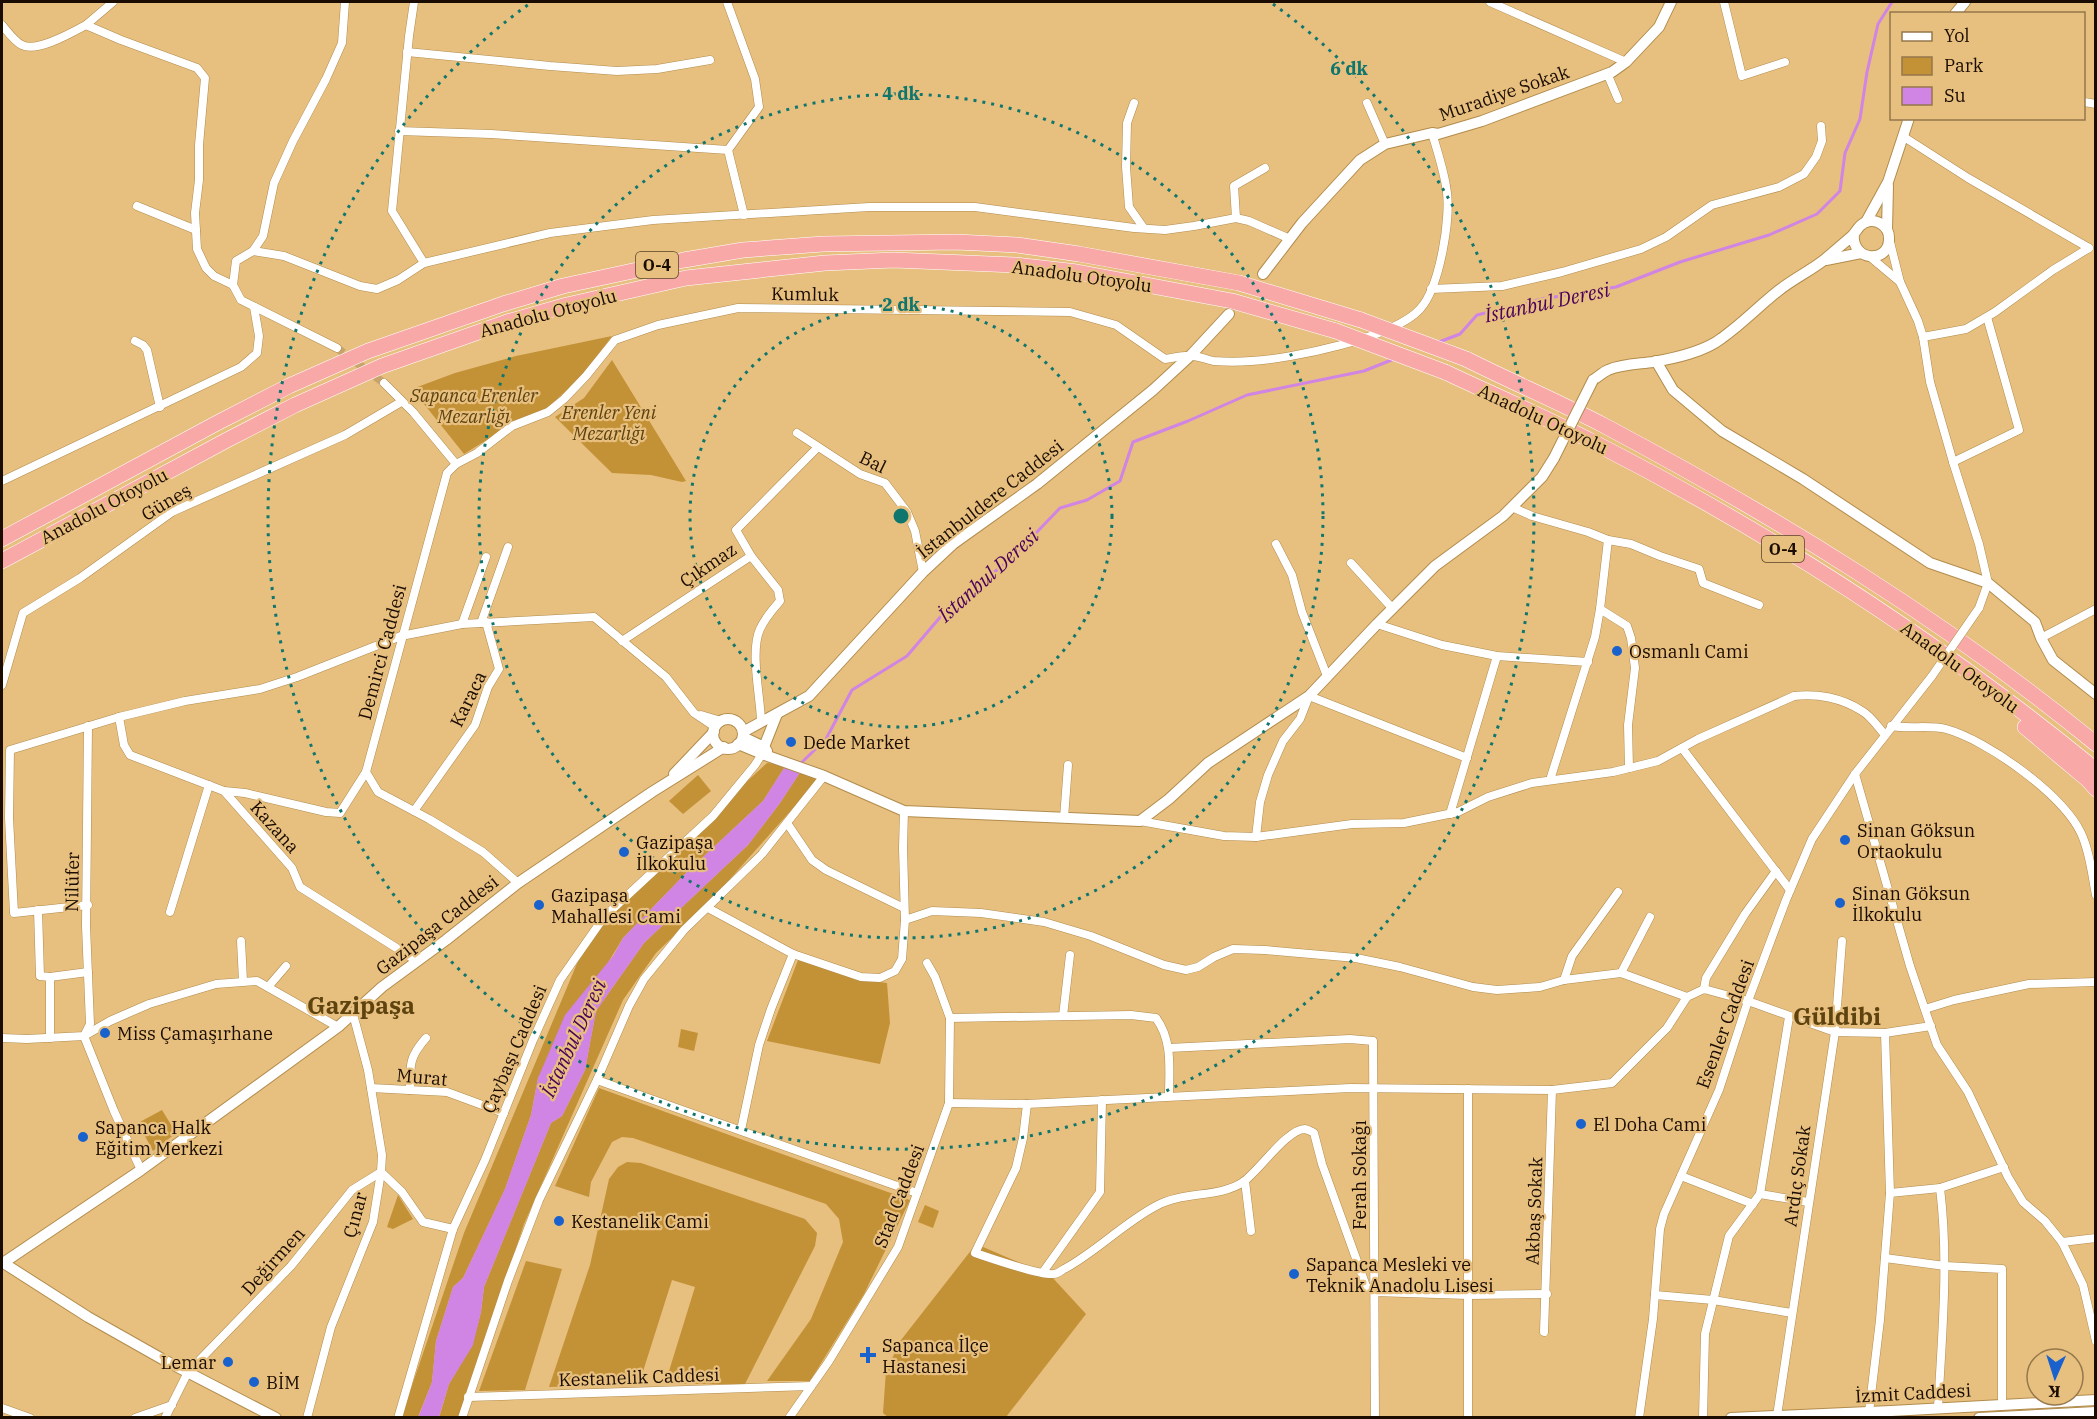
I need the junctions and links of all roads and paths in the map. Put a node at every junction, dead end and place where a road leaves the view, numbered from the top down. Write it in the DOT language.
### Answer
graph roads {
  1 [pos="113,2"];
  2 [pos="345,2"];
  3 [pos="414,2"];
  4 [pos="727,2"];
  5 [pos="1490,2"];
  6 [pos="1671,2"];
  7 [pos="1725,2"];
  8 [pos="2,25"];
  9 [pos="86,25"];
  10 [pos="407,52"];
  11 [pos="710,60"];
  12 [pos="1626,62"];
  13 [pos="1785,62"];
  14 [pos="1607,73"];
  15 [pos="1618,99"];
  16 [pos="1134,103"];
  17 [pos="1367,103"];
  18 [pos="1908,120"];
  19 [pos="1821,126"];
  20 [pos="399,131"];
  21 [pos="1432,133"];
  22 [pos="1904,137"];
  23 [pos="1385,144"];
  24 [pos="728,150"];
  25 [pos="1264,168"];
  26 [pos="1888,183"];
  27 [pos="137,206"];
  28 [pos="744,215"];
  29 [pos="1236,218"];
  30 [pos="1866,222"];
  31 [pos="1143,227"];
  32 [pos="196,230"];
  33 [pos="1854,234"];
  34 [pos="1888,235"];
  35 [pos="1290,239"];
  36 [pos="252,251"];
  37 [pos="1865,254"];
  38 [pos="1822,261"];
  39 [pos="424,263"];
  40 [pos="1263,274"];
  41 [pos="1900,282"];
  42 [pos="233,285"];
  43 [pos="1431,289"];
  44 [pos="254,307"];
  45 [pos="1230,314"];
  46 [pos="1987,317"];
  47 [pos="1923,337"];
  48 [pos="135,341"];
  49 [pos="337,348"];
  50 [pos="1191,355"];
  51 [pos="1656,361"];
  52 [pos="384,383"];
  53 [pos="401,402"];
  54 [pos="160,407"];
  55 [pos="797,433"];
  56 [pos="818,447"];
  57 [pos="1953,462"];
  58 [pos="456,464"];
  59 [pos="2,481"];
  60 [pos="1512,507"];
  61 [pos="2,539"];
  62 [pos="1608,540"];
  63 [pos="1276,544"];
  64 [pos="508,547"];
  65 [pos="751,556"];
  66 [pos="486,557"];
  67 [pos="2,561"];
  68 [pos="1351,563"];
  69 [pos="923,572"];
  70 [pos="1988,583"];
  71 [pos="1868,601"];
  72 [pos="1759,605"];
  73 [pos="1393,609"];
  74 [pos="1600,609"];
  75 [pos="2096,609"];
  76 [pos="483,623"];
  77 [pos="462,624"];
  78 [pos="1377,624"];
  79 [pos="401,636"];
  80 [pos="2041,638"];
  81 [pos="622,641"];
  82 [pos="1497,656"];
  83 [pos="1587,662"];
  84 [pos="1327,676"];
  85 [pos="2,686"];
  86 [pos="2096,694"];
  87 [pos="1309,696"];
  88 [pos="777,714"];
  89 [pos="119,717"];
  90 [pos="735,720"];
  91 [pos="761,720"];
  92 [pos="88,726"];
  93 [pos="1891,726"];
  94 [pos="717,727"];
  95 [pos="1885,735"];
  96 [pos="741,738"];
  97 [pos="2096,743"];
  98 [pos="724,747"];
  99 [pos="1682,748"];
  100 [pos="5,752"];
  101 [pos="766,753"];
  102 [pos="1467,758"];
  103 [pos="1068,765"];
  104 [pos="1629,768"];
  105 [pos="2096,770"];
  106 [pos="366,772"];
  107 [pos="1855,774"];
  108 [pos="824,776"];
  109 [pos="1550,780"];
  110 [pos="209,785"];
  111 [pos="662,787"];
  112 [pos="2096,789"];
  113 [pos="224,791"];
  114 [pos="414,811"];
  115 [pos="904,812"];
  116 [pos="1450,814"];
  117 [pos="1064,818"];
  118 [pos="1140,821"];
  119 [pos="787,823"];
  120 [pos="1256,837"];
  121 [pos="1776,871"];
  122 [pos="518,883"];
  123 [pos="1790,890"];
  124 [pos="1617,892"];
  125 [pos="2096,895"];
  126 [pos="88,905"];
  127 [pos="708,908"];
  128 [pos="904,908"];
  129 [pos="38,910"];
  130 [pos="170,912"];
  131 [pos="1650,917"];
  132 [pos="905,920"];
  133 [pos="241,941"];
  134 [pos="1842,941"];
  135 [pos="794,954"];
  136 [pos="1070,955"];
  137 [pos="417,961"];
  138 [pos="927,963"];
  139 [pos="286,966"];
  140 [pos="88,972"];
  141 [pos="1621,973"];
  142 [pos="50,977"];
  143 [pos="1564,980"];
  144 [pos="243,981"];
  145 [pos="2096,982"];
  146 [pos="268,987"];
  147 [pos="1704,989"];
  148 [pos="1688,997"];
  149 [pos="1749,1001"];
  150 [pos="1925,1009"];
  151 [pos="352,1014"];
  152 [pos="1063,1016"];
  153 [pos="1789,1017"];
  154 [pos="950,1018"];
  155 [pos="1930,1026"];
  156 [pos="338,1027"];
  157 [pos="1834,1032"];
  158 [pos="1885,1033"];
  159 [pos="84,1036"];
  160 [pos="2,1038"];
  161 [pos="50,1038"];
  162 [pos="426,1038"];
  163 [pos="1169,1048"];
  164 [pos="597,1080"];
  165 [pos="371,1088"];
  166 [pos="1374,1088"];
  167 [pos="1468,1089"];
  168 [pos="410,1090"];
  169 [pos="1552,1090"];
  170 [pos="1169,1096"];
  171 [pos="1102,1100"];
  172 [pos="949,1103"];
  173 [pos="1027,1104"];
  174 [pos="504,1113"];
  175 [pos="741,1130"];
  176 [pos="2004,1167"];
  177 [pos="141,1170"];
  178 [pos="381,1172"];
  179 [pos="1681,1176"];
  180 [pos="1245,1181"];
  181 [pos="1940,1188"];
  182 [pos="917,1193"];
  183 [pos="1890,1193"];
  184 [pos="1760,1194"];
  185 [pos="1808,1202"];
  186 [pos="1753,1204"];
  187 [pos="453,1229"];
  188 [pos="1251,1231"];
  189 [pos="2096,1238"];
  190 [pos="2062,1242"];
  191 [pos="1885,1258"];
  192 [pos="2,1263"];
  193 [pos="1945,1266"];
  194 [pos="1043,1272"];
  195 [pos="1374,1292"];
  196 [pos="1547,1293"];
  197 [pos="1468,1295"];
  198 [pos="1655,1295"];
  199 [pos="1713,1300"];
  200 [pos="1792,1313"];
  201 [pos="1544,1332"];
  202 [pos="2096,1341"];
  203 [pos="189,1372"];
  204 [pos="811,1386"];
  205 [pos="468,1397"];
  206 [pos="2096,1400"];
  207 [pos="172,1404"];
  208 [pos="2002,1405"];
  209 [pos="2,1408"];
  210 [pos="1938,1408"];
  211 [pos="1869,1412"];
  212 [pos="2096,1412"];
  213 [pos="1777,1416"];
  214 [pos="2010,1417"];
  215 [pos="30,1418"];
  216 [pos="135,1418"];
  217 [pos="165,1418"];
  218 [pos="278,1418"];
  219 [pos="307,1418"];
  220 [pos="398,1418"];
  221 [pos="462,1418"];
  222 [pos="789,1418"];
  223 [pos="1375,1418"];
  224 [pos="1467,1418"];
  225 [pos="1639,1418"];
  226 [pos="1703,1418"];
  227 [pos="1731,1418"];
  228 [pos="1979,1418"];
  1 -- 9 [label="street"];
  2 -- 36 [label="street"];
  3 -- 10 [label="street"];
  4 -- 24 [label="street"];
  5 -- 12 [label="street"];
  6 -- 12 [label="street, Muradiye Sokak"];
  7 -- 13 [label="street"];
  8 -- 9 [label="street"];
  9 -- 32 [label="street"];
  10 -- 11 [label="street"];
  10 -- 20 [label="street"];
  12 -- 14 [label="street, Muradiye Sokak"];
  14 -- 15 [label="street"];
  14 -- 21 [label="street, Muradiye Sokak"];
  16 -- 31 [label="street"];
  17 -- 23 [label="street"];
  18 -- 22 [label="street"];
  19 -- 43 [label="street"];
  20 -- 24 [label="street"];
  20 -- 39 [label="street"];
  21 -- 23 [label="street, Muradiye Sokak"];
  21 -- 43 [label="street, Kumluk"];
  22 -- 26 [label="street"];
  22 -- 46 [label="street"];
  23 -- 35 [label="street, Muradiye Sokak"];
  24 -- 28 [label="street"];
  25 -- 29 [label="street"];
  26 -- 30 [label="street"];
  26 -- 34 [label="street"];
  27 -- 32 [label="street"];
  28 -- 31 [label="street"];
  28 -- 39 [label="street"];
  29 -- 31 [label="street"];
  29 -- 35 [label="street"];
  30 -- 33 [label="street"];
  30 -- 34 [label="street"];
  32 -- 42 [label="street"];
  33 -- 37 [label="street"];
  33 -- 38 [label="street"];
  34 -- 37 [label="street"];
  34 -- 41 [label="street"];
  35 -- 40 [label="street, Muradiye Sokak"];
  36 -- 39 [label="street"];
  36 -- 42 [label="street"];
  37 -- 38 [label="street"];
  37 -- 41 [label="street"];
  38 -- 51 [label="street"];
  41 -- 47 [label="street"];
  42 -- 44 [label="street"];
  43 -- 50 [label="street, Kumluk"];
  44 -- 49 [label="street"];
  44 -- 54 [label="street"];
  45 -- 50 [label="street, İstanbuldere Caddesi"];
  46 -- 47 [label="street"];
  46 -- 57 [label="street"];
  47 -- 57 [label="street"];
  48 -- 54 [label="street"];
  50 -- 58 [label="street, Kumluk"];
  50 -- 69 [label="street, İstanbuldere Caddesi"];
  51 -- 60 [label="street, bridge"];
  51 -- 70 [label="street"];
  52 -- 53 [label="street"];
  53 -- 58 [label="street"];
  53 -- 85 [label="street, Güneş"];
  54 -- 59 [label="street"];
  55 -- 56 [label="street, Bal"];
  56 -- 65 [label="street, Çıkmaz"];
  56 -- 69 [label="street, Bal"];
  57 -- 70 [label="street"];
  58 -- 79 [label="street, Demirci Caddesi"];
  60 -- 62 [label="street"];
  60 -- 73 [label="street"];
  61 -- 97 [label="highway, Anadolu Otoyolu / O-4, bridge"];
  62 -- 72 [label="street"];
  62 -- 74 [label="street"];
  63 -- 84 [label="street"];
  64 -- 76 [label="street"];
  65 -- 81 [label="street, Çıkmaz"];
  65 -- 91 [label="street"];
  66 -- 77 [label="street"];
  67 -- 71 [label="highway, Anadolu Otoyolu / O-4, bridge"];
  68 -- 73 [label="street"];
  69 -- 88 [label="street, İstanbuldere Caddesi"];
  70 -- 80 [label="street"];
  70 -- 93 [label="street, Esenler Caddesi, bridge"];
  71 -- 105 [label="highway, Anadolu Otoyolu / O-4"];
  71 -- 112 [label="highway"];
  73 -- 78 [label="street"];
  74 -- 83 [label="street"];
  74 -- 104 [label="street"];
  75 -- 80 [label="street"];
  76 -- 77 [label="street"];
  76 -- 81 [label="street"];
  76 -- 114 [label="street, Karaca"];
  77 -- 79 [label="street"];
  78 -- 82 [label="street"];
  78 -- 84 [label="street"];
  79 -- 89 [label="street"];
  79 -- 106 [label="street, Demirci Caddesi"];
  80 -- 86 [label="street"];
  81 -- 94 [label="street"];
  82 -- 83 [label="street"];
  82 -- 102 [label="street"];
  83 -- 109 [label="street"];
  84 -- 87 [label="street"];
  87 -- 102 [label="street"];
  87 -- 118 [label="street"];
  87 -- 120 [label="street"];
  88 -- 91 [label="street, İstanbuldere Caddesi"];
  88 -- 96 [label="street, İstanbuldere Caddesi"];
  88 -- 101 [label="street"];
  89 -- 92 [label="street"];
  89 -- 110 [label="street, Kazana"];
  90 -- 91 [label="street, İstanbuldere Caddesi"];
  90 -- 94 [label="street"];
  90 -- 96 [label="street"];
  92 -- 100 [label="street"];
  92 -- 126 [label="street, Nilüfer"];
  93 -- 95 [label="street, Esenler Caddesi"];
  93 -- 125 [label="street"];
  94 -- 98 [label="street"];
  94 -- 111 [label="street, Gazipaşa Caddesi"];
  95 -- 99 [label="street"];
  95 -- 107 [label="street, Esenler Caddesi"];
  96 -- 98 [label="street"];
  96 -- 101 [label="street"];
  98 -- 111 [label="street, Gazipaşa Caddesi"];
  99 -- 104 [label="street"];
  99 -- 121 [label="street"];
  100 -- 129 [label="street"];
  101 -- 108 [label="street"];
  101 -- 174 [label="street, Çaybaşı Caddesi"];
  102 -- 116 [label="street"];
  103 -- 117 [label="street"];
  104 -- 109 [label="street"];
  106 -- 113 [label="street, Demirci Caddesi"];
  106 -- 114 [label="street"];
  107 -- 123 [label="street, Esenler Caddesi"];
  107 -- 150 [label="street"];
  108 -- 115 [label="street"];
  108 -- 119 [label="street"];
  109 -- 116 [label="street"];
  110 -- 113 [label="street, Kazana"];
  110 -- 130 [label="street"];
  111 -- 122 [label="street, Gazipaşa Caddesi"];
  113 -- 137 [label="street, Kazana"];
  114 -- 122 [label="street"];
  115 -- 117 [label="street"];
  115 -- 128 [label="street"];
  116 -- 120 [label="street"];
  117 -- 118 [label="street"];
  118 -- 120 [label="street"];
  119 -- 127 [label="street"];
  119 -- 128 [label="street"];
  121 -- 123 [label="street"];
  121 -- 147 [label="street"];
  122 -- 137 [label="street, Gazipaşa Caddesi"];
  123 -- 149 [label="street, Esenler Caddesi"];
  124 -- 143 [label="street"];
  126 -- 129 [label="street"];
  126 -- 140 [label="street, Nilüfer"];
  127 -- 135 [label="street"];
  127 -- 164 [label="street"];
  128 -- 132 [label="street"];
  129 -- 142 [label="street"];
  131 -- 141 [label="street"];
  132 -- 135 [label="street"];
  132 -- 143 [label="street"];
  133 -- 144 [label="street"];
  134 -- 157 [label="street, Ardıç Sokak"];
  135 -- 175 [label="street"];
  136 -- 152 [label="street"];
  137 -- 151 [label="street, Gazipaşa Caddesi"];
  138 -- 154 [label="street, Stad Caddesi"];
  139 -- 146 [label="street"];
  140 -- 142 [label="street"];
  140 -- 159 [label="street, Nilüfer"];
  141 -- 143 [label="street"];
  141 -- 148 [label="street"];
  142 -- 161 [label="street"];
  144 -- 146 [label="street"];
  144 -- 159 [label="street"];
  145 -- 150 [label="street"];
  146 -- 156 [label="street"];
  147 -- 148 [label="street"];
  147 -- 149 [label="street"];
  148 -- 169 [label="street"];
  149 -- 153 [label="street"];
  149 -- 179 [label="street, Esenler Caddesi"];
  150 -- 155 [label="street"];
  151 -- 156 [label="street, Gazipaşa Caddesi"];
  151 -- 165 [label="street, Çınar"];
  152 -- 154 [label="street"];
  152 -- 163 [label="street"];
  153 -- 157 [label="street"];
  153 -- 184 [label="street"];
  154 -- 172 [label="street, Stad Caddesi"];
  155 -- 158 [label="street"];
  155 -- 176 [label="street"];
  156 -- 177 [label="street, Gazipaşa Caddesi"];
  157 -- 158 [label="street"];
  157 -- 185 [label="street, Ardıç Sokak"];
  158 -- 183 [label="street"];
  159 -- 161 [label="street"];
  159 -- 177 [label="street"];
  160 -- 161 [label="street"];
  162 -- 168 [label="street"];
  163 -- 166 [label="street, Ferah Sokağı"];
  163 -- 170 [label="street"];
  164 -- 175 [label="street"];
  164 -- 205 [label="street"];
  165 -- 168 [label="street, Murat"];
  165 -- 178 [label="street, Çınar"];
  166 -- 167 [label="street"];
  166 -- 170 [label="street"];
  166 -- 195 [label="street, Ferah Sokağı"];
  167 -- 169 [label="street"];
  167 -- 197 [label="street"];
  168 -- 174 [label="street, Murat"];
  169 -- 196 [label="street, Akbaş Sokak"];
  170 -- 171 [label="street"];
  171 -- 173 [label="street"];
  171 -- 194 [label="street"];
  172 -- 173 [label="street"];
  172 -- 182 [label="street, Stad Caddesi"];
  173 -- 194 [label="street"];
  174 -- 187 [label="street, Çaybaşı Caddesi"];
  175 -- 182 [label="street"];
  176 -- 181 [label="street"];
  176 -- 190 [label="street"];
  177 -- 192 [label="street, Gazipaşa Caddesi"];
  178 -- 187 [label="street"];
  178 -- 203 [label="street, Değirmen"];
  178 -- 219 [label="street, Çınar"];
  179 -- 186 [label="street"];
  179 -- 198 [label="street, Esenler Caddesi"];
  180 -- 188 [label="street"];
  180 -- 194 [label="street"];
  180 -- 195 [label="street"];
  181 -- 183 [label="street"];
  181 -- 193 [label="street"];
  182 -- 204 [label="street, Stad Caddesi"];
  183 -- 191 [label="street"];
  184 -- 185 [label="street"];
  184 -- 186 [label="street"];
  185 -- 200 [label="street, Ardıç Sokak"];
  186 -- 199 [label="street"];
  187 -- 220 [label="street, Çaybaşı Caddesi"];
  189 -- 190 [label="street"];
  190 -- 202 [label="street"];
  191 -- 193 [label="street"];
  191 -- 211 [label="street"];
  192 -- 203 [label="street"];
  193 -- 208 [label="street"];
  193 -- 210 [label="street"];
  195 -- 197 [label="street"];
  195 -- 223 [label="street, Ferah Sokağı"];
  196 -- 197 [label="street"];
  196 -- 201 [label="street, Akbaş Sokak"];
  197 -- 224 [label="street"];
  198 -- 199 [label="street"];
  198 -- 225 [label="street, Esenler Caddesi"];
  199 -- 200 [label="street"];
  199 -- 226 [label="street"];
  200 -- 213 [label="street, Ardıç Sokak"];
  203 -- 207 [label="street, Değirmen"];
  203 -- 218 [label="street"];
  204 -- 205 [label="street, Kestanelik Caddesi"];
  204 -- 222 [label="street, Stad Caddesi"];
  205 -- 221 [label="street"];
  206 -- 208 [label="street, İzmit Caddesi"];
  207 -- 216 [label="street"];
  207 -- 217 [label="street, Değirmen"];
  208 -- 210 [label="street, İzmit Caddesi"];
  209 -- 215 [label="street"];
  210 -- 211 [label="street, İzmit Caddesi"];
  211 -- 213 [label="street, İzmit Caddesi"];
  212 -- 214 [label="street, İzmit Caddesi"];
  213 -- 227 [label="street, İzmit Caddesi"];
  214 -- 228 [label="street, İzmit Caddesi"];
}
